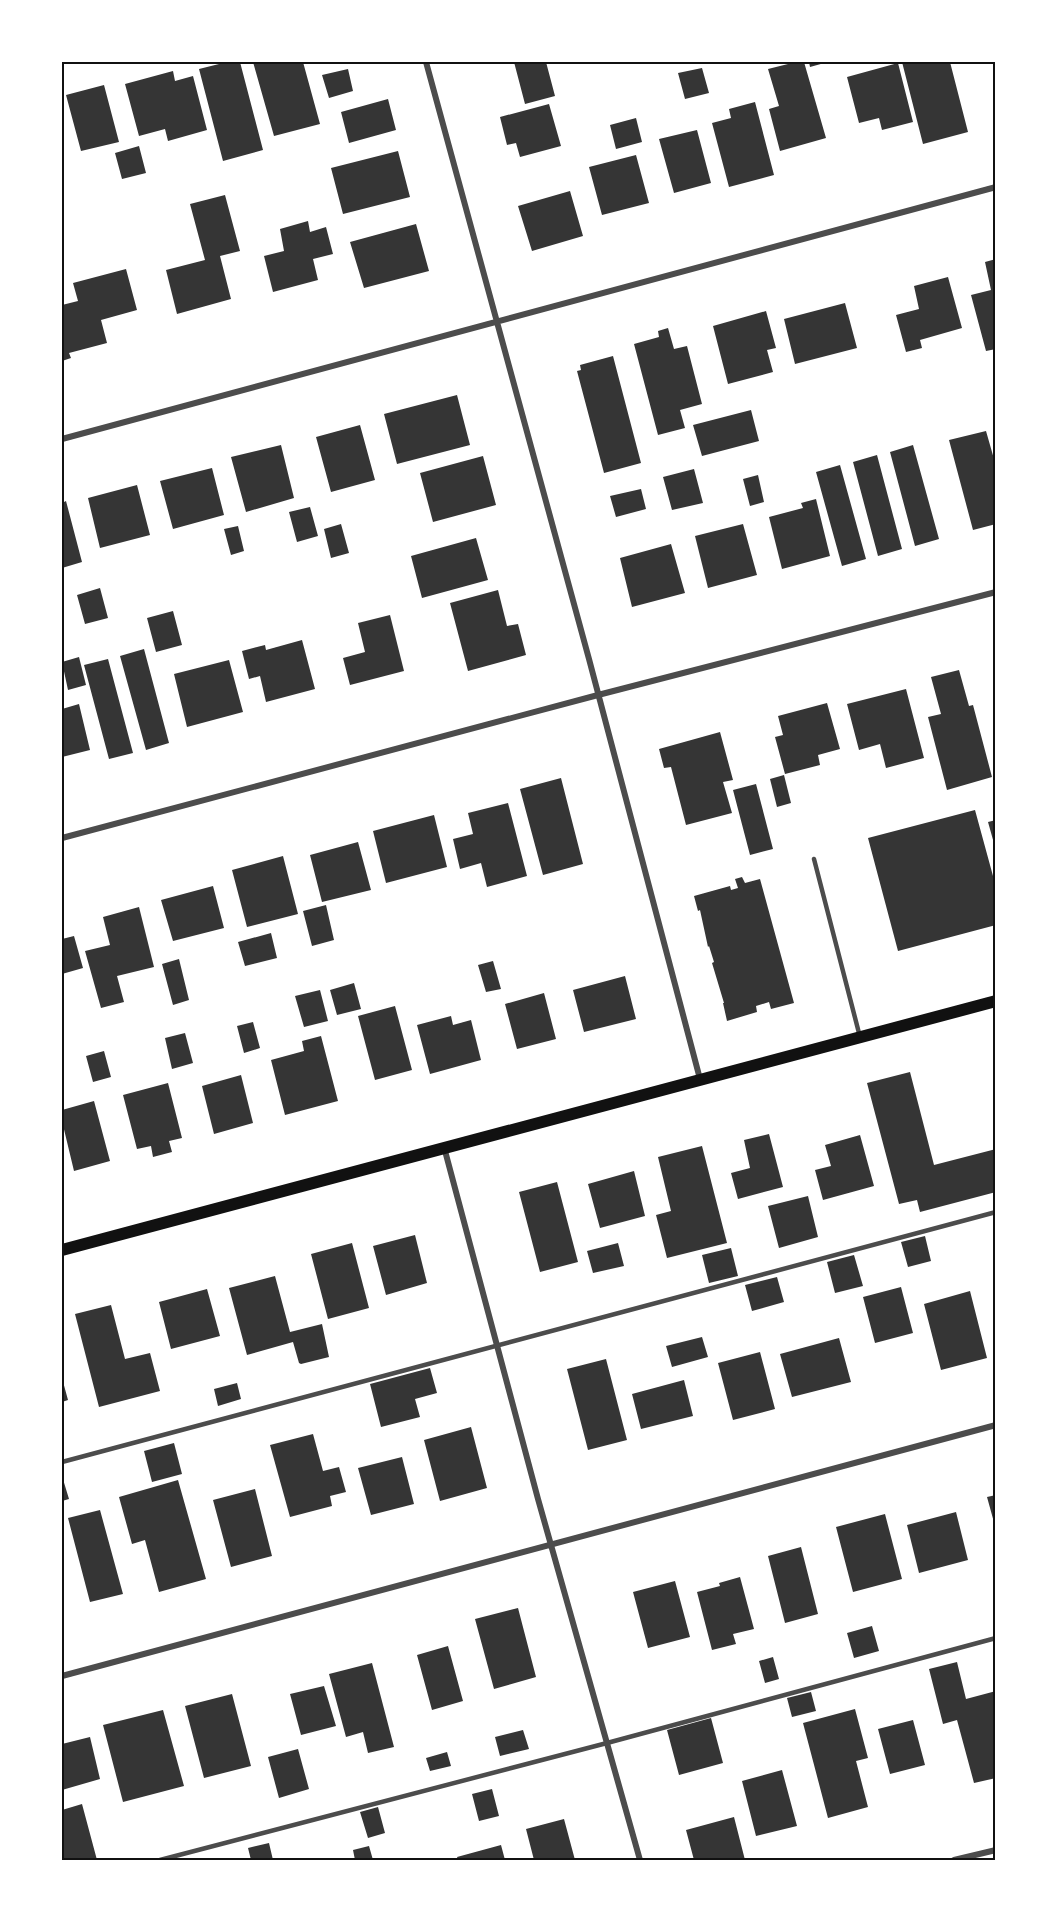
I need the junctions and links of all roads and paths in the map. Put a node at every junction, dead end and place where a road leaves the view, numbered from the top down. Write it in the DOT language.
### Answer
graph roads {
  1 [pos="426,62"];
  2 [pos="996,187"];
  3 [pos="497,322"];
  4 [pos="62,439"];
  5 [pos="996,592"];
  6 [pos="598,695"];
  7 [pos="62,838"];
  8 [pos="814,859"];
  9 [pos="996,1001"];
  10 [pos="860,1037"];
  11 [pos="700,1080"];
  12 [pos="444,1148"];
  13 [pos="996,1212"];
  14 [pos="62,1250"];
  15 [pos="497,1345"];
  16 [pos="996,1425"];
  17 [pos="62,1462"];
  18 [pos="551,1544"];
  19 [pos="996,1638"];
  20 [pos="62,1676"];
  21 [pos="607,1743"];
  22 [pos="996,1850"];
  23 [pos="160,1860"];
  24 [pos="640,1860"];
  25 [pos="954,1860"];
  1 -- 3 [label="street"];
  2 -- 3 [label="street"];
  3 -- 4 [label="street"];
  3 -- 6 [label="street"];
  5 -- 6 [label="street"];
  6 -- 7 [label="street"];
  6 -- 11 [label="street"];
  8 -- 10 [label="lane"];
  9 -- 10 [label="main road"];
  10 -- 11 [label="main road"];
  11 -- 12 [label="main road"];
  12 -- 14 [label="main road"];
  12 -- 15 [label="street"];
  13 -- 15 [label="lane"];
  15 -- 17 [label="lane"];
  15 -- 18 [label="street"];
  16 -- 18 [label="street"];
  18 -- 20 [label="street"];
  18 -- 21 [label="street"];
  19 -- 21 [label="lane"];
  21 -- 23 [label="lane"];
  21 -- 24 [label="street"];
  22 -- 25 [label="street"];
}
